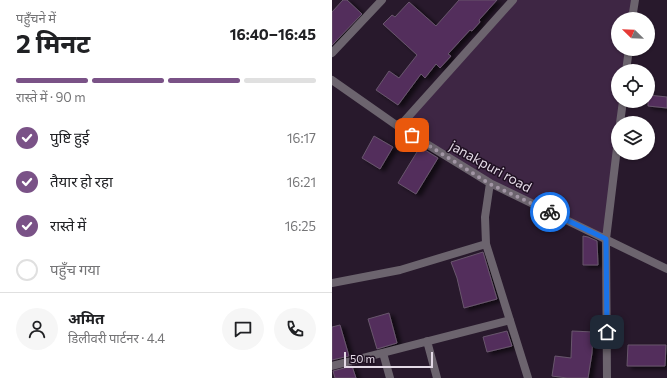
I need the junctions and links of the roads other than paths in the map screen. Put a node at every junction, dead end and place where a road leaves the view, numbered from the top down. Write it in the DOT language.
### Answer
graph roads {
  1 [pos="382,0"];
  2 [pos="513,0"];
  3 [pos="635,0"];
  4 [pos="633,12"];
  5 [pos="332,53"];
  6 [pos="332,80"];
  7 [pos="399,127"];
  8 [pos="616,160"];
  9 [pos="490,184"];
  10 [pos="606,239"];
  11 [pos="486,244"];
  12 [pos="667,269"];
  13 [pos="332,282"];
  14 [pos="510,320"];
  15 [pos="427,341"];
  16 [pos="383,353"];
  17 [pos="332,366"];
  18 [pos="390,378"];
  19 [pos="437,378"];
  20 [pos="528,378"];
  21 [pos="608,378"];
  1 -- 5 [label="street"];
  2 -- 7 [label="street"];
  3 -- 4 [label="street"];
  6 -- 7 [label="street, janakpuri road"];
  7 -- 9 [label="street, janakpuri road"];
  8 -- 10 [label="street"];
  9 -- 10 [label="street, janakpuri road"];
  9 -- 11 [label="street"];
  10 -- 12 [label="street, janakpuri road"];
  10 -- 21 [label="street"];
  11 -- 13 [label="street"];
  11 -- 14 [label="street"];
  14 -- 15 [label="street"];
  14 -- 20 [label="street"];
  15 -- 16 [label="street"];
  15 -- 19 [label="street"];
  16 -- 17 [label="street"];
  16 -- 18 [label="street"];
}
